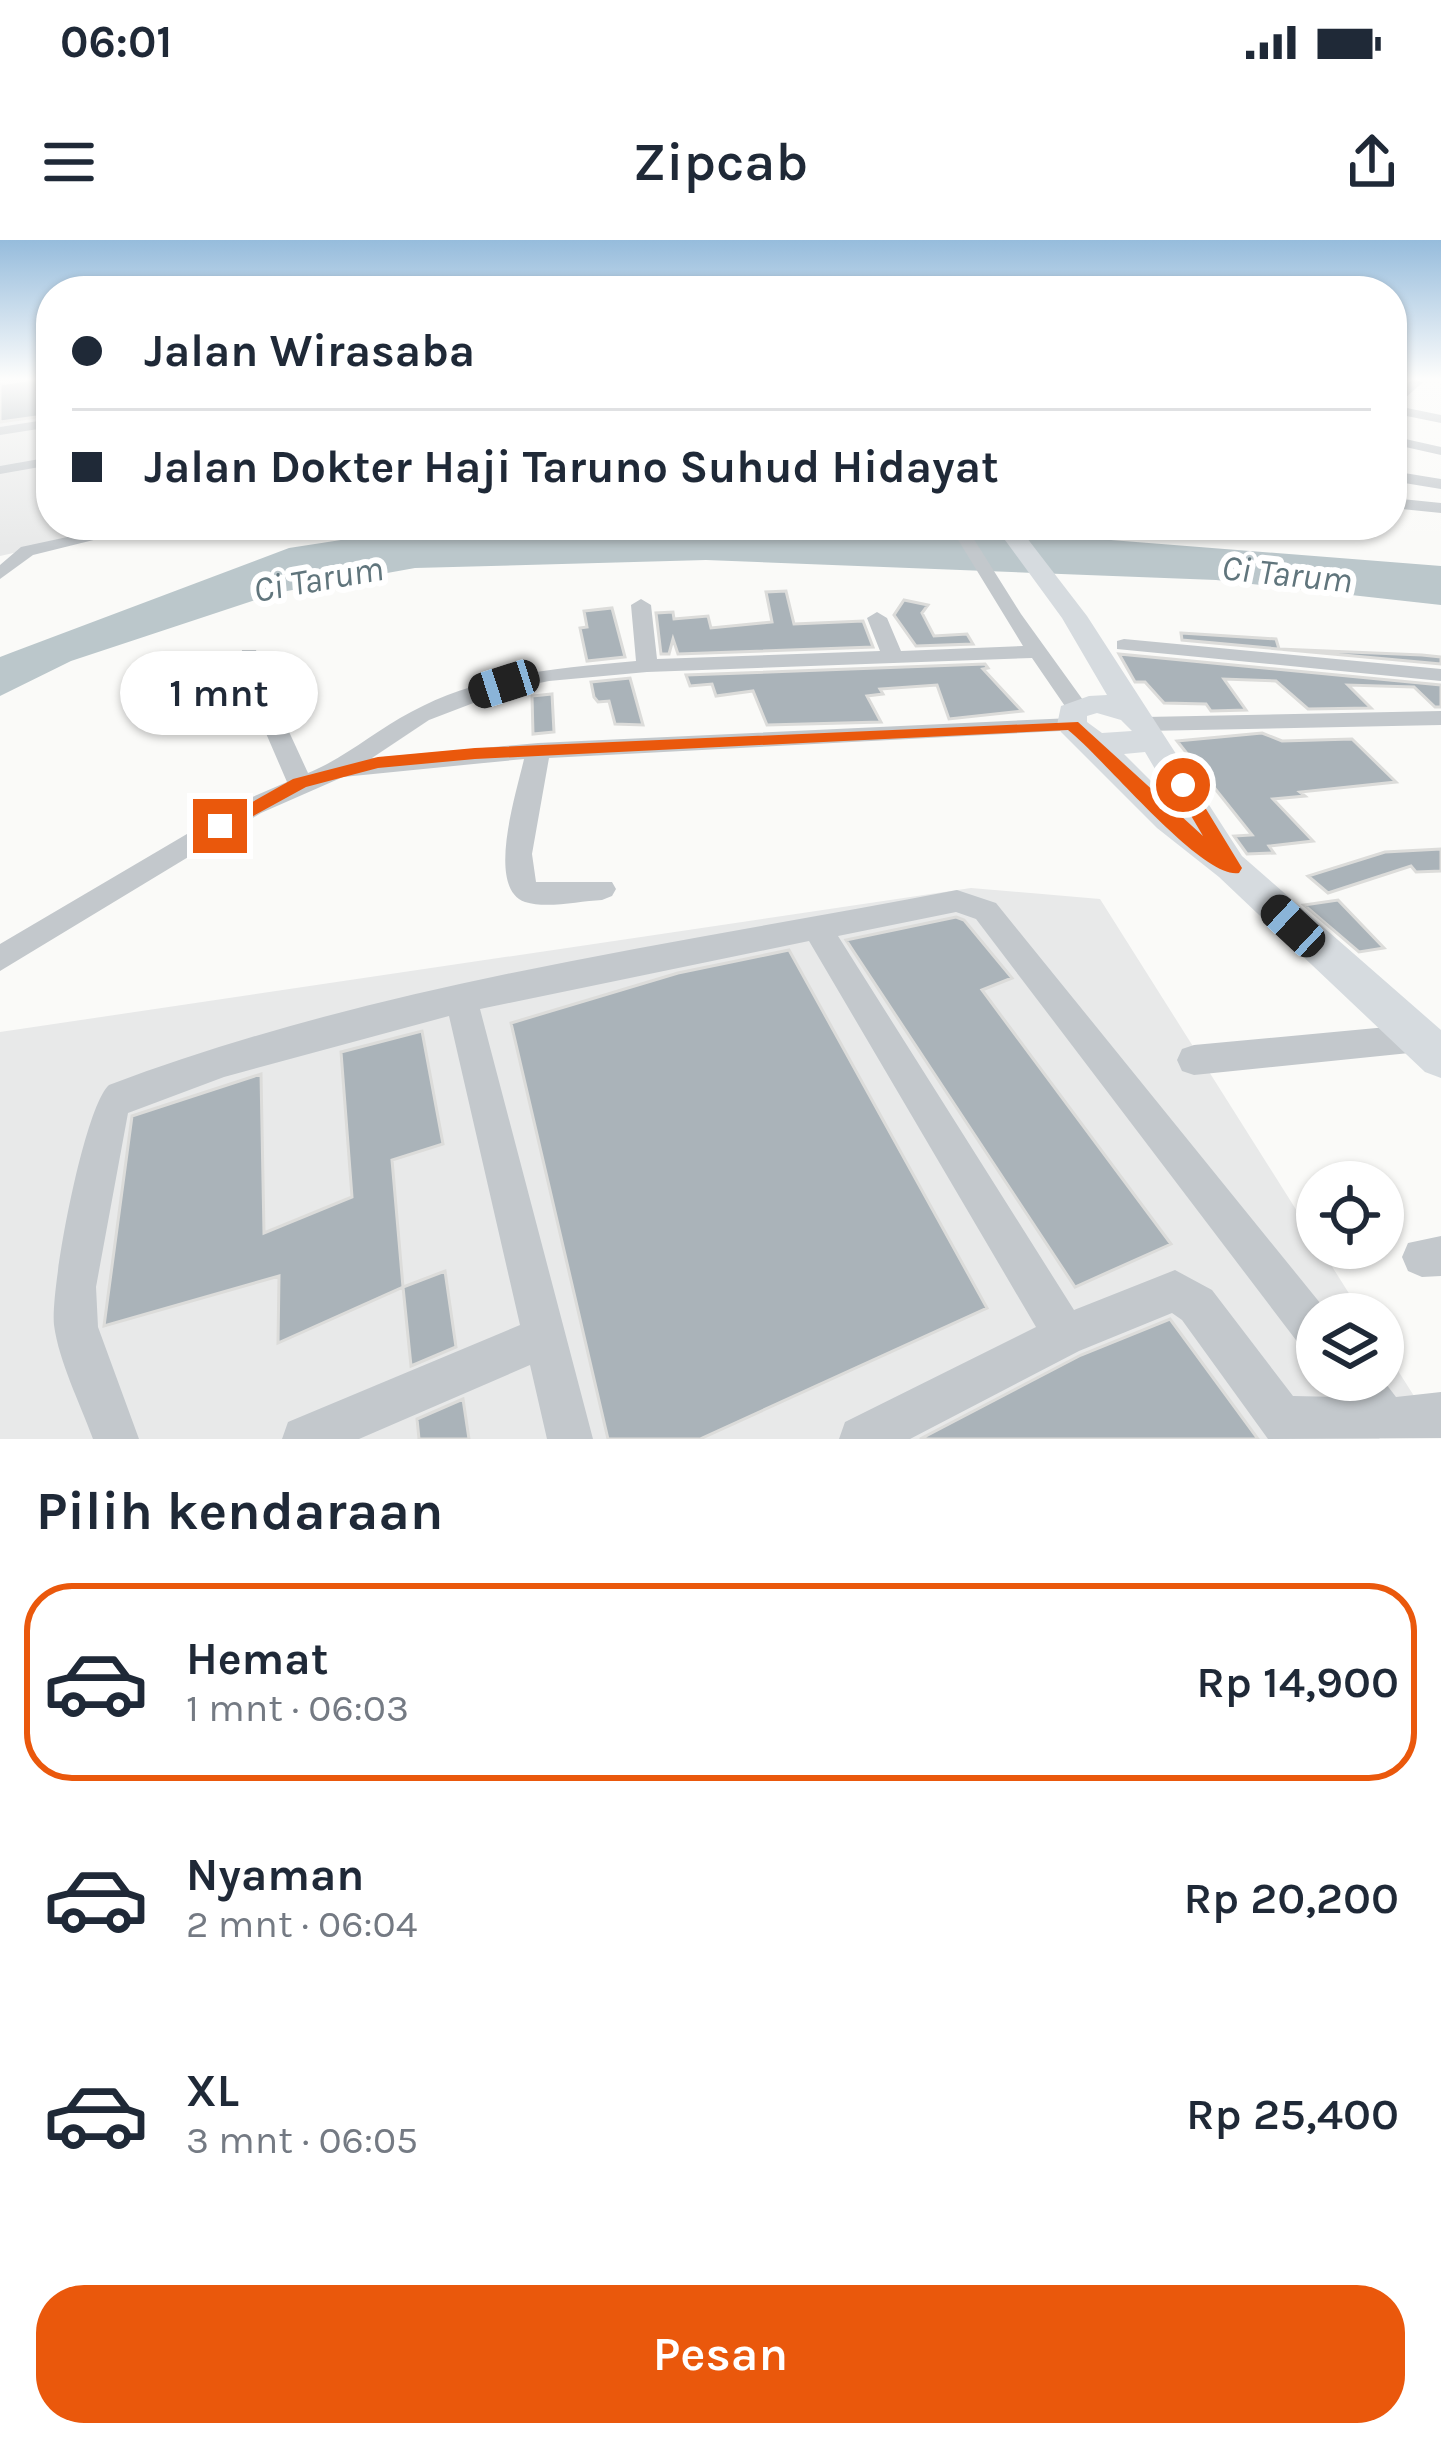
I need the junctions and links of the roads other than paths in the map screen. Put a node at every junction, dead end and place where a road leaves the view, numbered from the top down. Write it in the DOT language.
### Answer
graph roads {
  1 [pos="1407,443"];
  2 [pos="1441,451"];
  3 [pos="36,463"];
  4 [pos="0,470"];
  5 [pos="1407,478"];
  6 [pos="1441,484"];
  7 [pos="1407,505"];
  8 [pos="1441,508"];
  9 [pos="36,540"];
  10 [pos="77,540"];
  11 [pos="966,540"];
  12 [pos="996,540"];
  13 [pos="1014,540"];
  14 [pos="0,548"];
  15 [pos="0,574"];
  16 [pos="641,605"];
  17 [pos="1061,615"];
  18 [pos="877,618"];
  19 [pos="1124,645"];
  20 [pos="1036,652"];
  21 [pos="249,654"];
  22 [pos="893,659"];
  23 [pos="647,666"];
  24 [pos="1441,675"];
  25 [pos="1441,718"];
  26 [pos="1082,720"];
  27 [pos="1142,724"];
  28 [pos="538,750"];
  29 [pos="338,770"];
  30 [pos="299,783"];
  31 [pos="1232,868"];
  32 [pos="602,889"];
  33 [pos="818,929"];
  34 [pos="4,950"];
  35 [pos="461,998"];
  36 [pos="1430,1048"];
  37 [pos="1194,1060"];
  38 [pos="1296,1306"];
  39 [pos="1065,1335"];
  40 [pos="545,1336"];
  41 [pos="1370,1401"];
  42 [pos="1441,1415"];
  43 [pos="1386,1421"];
  44 [pos="1289,1429"];
  45 [pos="116,1439"];
  46 [pos="305,1439"];
  47 [pos="569,1439"];
  48 [pos="862,1439"];
  1 -- 2 [label="street"];
  3 -- 4 [label="street"];
  5 -- 6 [label="street"];
  7 -- 8 [label="street"];
  9 -- 14 [label="street"];
  10 -- 15 [label="street"];
  11 -- 20 [label="street"];
  12 -- 17 [label="main road"];
  13 -- 17 [label="main road"];
  16 -- 23 [label="street"];
  17 -- 26 [label="main road"];
  17 -- 27 [label="main road"];
  18 -- 22 [label="street"];
  19 -- 24 [label="street"];
  20 -- 22 [label="street"];
  20 -- 26 [label="street"];
  21 -- 30 [label="street"];
  22 -- 23 [label="street"];
  23 -- 29 [label="street"];
  25 -- 27 [label="street"];
  26 -- 27 [label="main road"];
  26 -- 28 [label="street"];
  26 -- 31 [label="main road"];
  27 -- 31 [label="main road"];
  28 -- 29 [label="street"];
  28 -- 32 [label="street"];
  29 -- 30 [label="street"];
  30 -- 34 [label="street"];
  31 -- 36 [label="main road"];
  33 -- 35 [label="street"];
  33 -- 38 [label="street"];
  33 -- 39 [label="street"];
  35 -- 40 [label="street"];
  35 -- 45 [label="street"];
  36 -- 37 [label="street"];
  39 -- 44 [label="street"];
  39 -- 48 [label="street"];
  40 -- 46 [label="street"];
  40 -- 47 [label="street"];
  41 -- 43 [label="street"];
  42 -- 43 [label="street"];
  43 -- 44 [label="street"];
}
